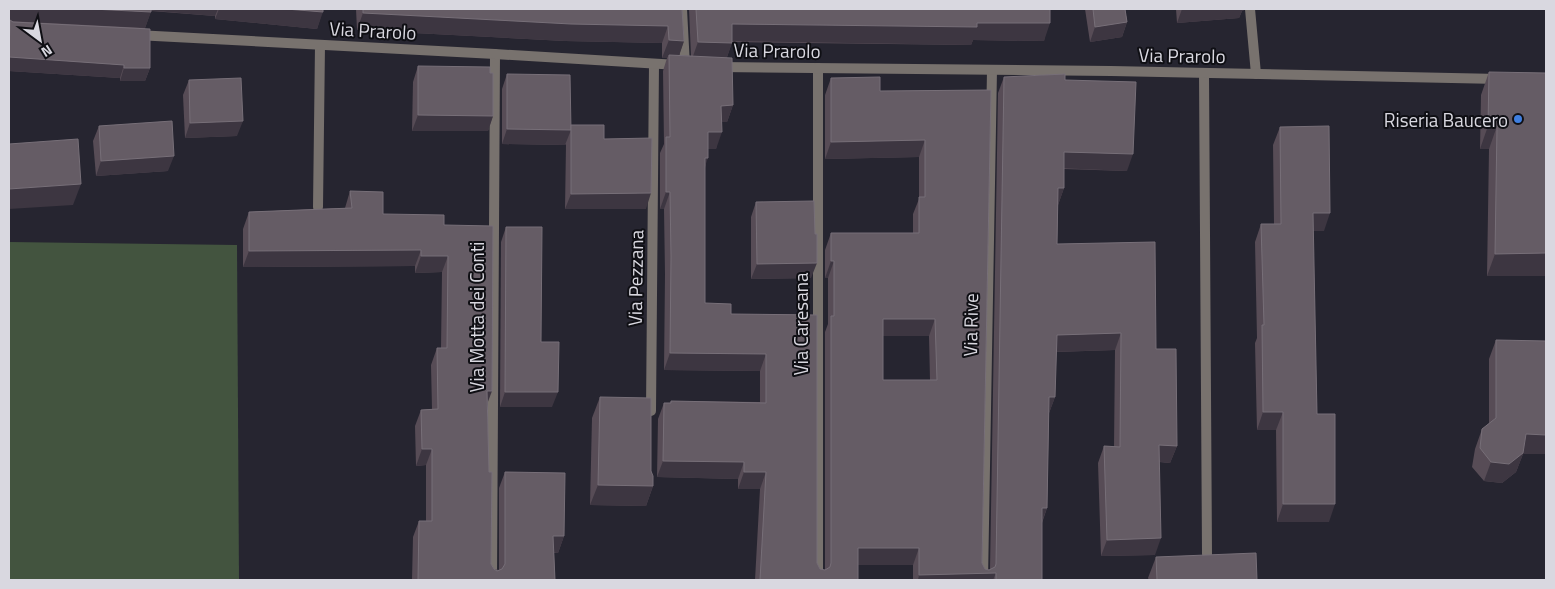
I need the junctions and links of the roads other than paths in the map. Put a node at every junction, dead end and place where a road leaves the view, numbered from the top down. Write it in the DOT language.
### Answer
graph roads {
  1 [pos="682,9"];
  2 [pos="1250,9"];
  3 [pos="126,34"];
  4 [pos="320,45"];
  5 [pos="495,54"];
  6 [pos="654,64"];
  7 [pos="713,67"];
  8 [pos="818,68"];
  9 [pos="992,70"];
  10 [pos="1204,73"];
  11 [pos="1256,74"];
  12 [pos="1512,80"];
  13 [pos="318,207"];
  14 [pos="650,422"];
  15 [pos="1207,554"];
  16 [pos="492,580"];
  17 [pos="818,580"];
  18 [pos="983,580"];
  1 -- 6 [label="street, Via Prarolo"];
  2 -- 11 [label="street"];
  3 -- 4 [label="street, Via Prarolo"];
  4 -- 5 [label="street, Via Prarolo"];
  4 -- 13 [label="street"];
  5 -- 6 [label="street, Via Prarolo"];
  5 -- 16 [label="street, Via Motta dei Conti"];
  6 -- 14 [label="street, Via Pezzana"];
  7 -- 8 [label="street, Via Prarolo"];
  8 -- 9 [label="street, Via Prarolo"];
  8 -- 17 [label="street, Via Caresana"];
  9 -- 10 [label="street, Via Prarolo"];
  9 -- 18 [label="street, Via Rive"];
  10 -- 11 [label="street, Via Prarolo"];
  10 -- 15 [label="street"];
  11 -- 12 [label="street, Via Prarolo"];
}
